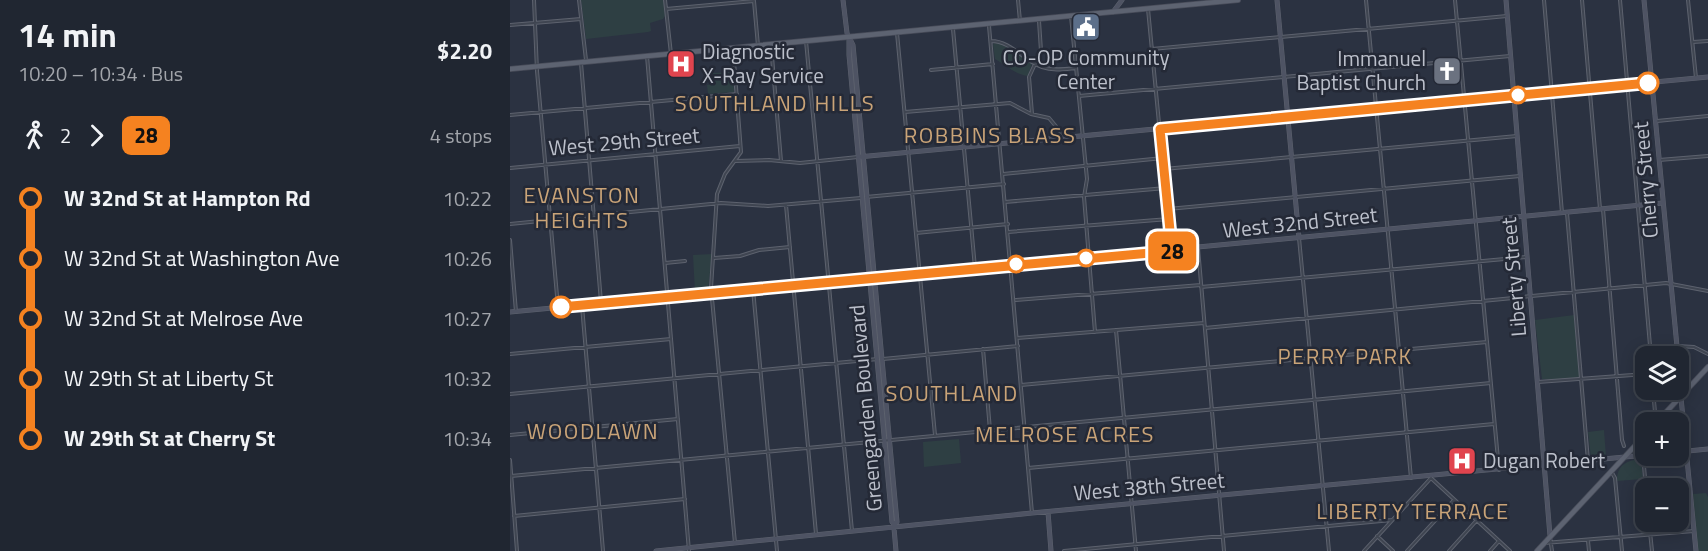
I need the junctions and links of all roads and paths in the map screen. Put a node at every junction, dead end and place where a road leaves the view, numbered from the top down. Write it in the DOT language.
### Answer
graph roads {
  1 [pos="534,0"];
  2 [pos="579,0"];
  3 [pos="665,0"];
  4 [pos="843,0"];
  5 [pos="1018,0"];
  6 [pos="1122,0"];
  7 [pos="1238,0"];
  8 [pos="1277,0"];
  9 [pos="1366,0"];
  10 [pos="1455,0"];
  11 [pos="1506,0"];
  12 [pos="1544,0"];
  13 [pos="1582,0"];
  14 [pos="1620,0"];
  15 [pos="1644,0"];
  16 [pos="1688,0"];
  17 [pos="754,1"];
  18 [pos="1189,2"];
  19 [pos="666,9"];
  20 [pos="1148,9"];
  21 [pos="1112,12"];
  22 [pos="1071,16"];
  23 [pos="1507,16"];
  24 [pos="581,19"];
  25 [pos="1039,19"];
  26 [pos="1456,20"];
  27 [pos="1020,21"];
  28 [pos="536,23"];
  29 [pos="989,24"];
  30 [pos="510,25"];
  31 [pos="952,27"];
  32 [pos="1369,28"];
  33 [pos="897,33"];
  34 [pos="849,37"];
  35 [pos="1281,37"];
  36 [pos="806,41"];
  37 [pos="1708,41"];
  38 [pos="991,42"];
  39 [pos="1692,42"];
  40 [pos="771,45"];
  41 [pos="758,46"];
  42 [pos="733,48"];
  43 [pos="1152,49"];
  44 [pos="671,54"];
  45 [pos="647,56"];
  46 [pos="1510,57"];
  47 [pos="1460,61"];
  48 [pos="583,62"];
  49 [pos="1034,63"];
  50 [pos="993,64"];
  51 [pos="537,67"];
  52 [pos="956,68"];
  53 [pos="1076,68"];
  54 [pos="510,69"];
  55 [pos="1372,69"];
  56 [pos="931,70"];
  57 [pos="1284,77"];
  58 [pos="1708,77"];
  59 [pos="1696,78"];
  60 [pos="1652,82"];
  61 [pos="1627,85"];
  62 [pos="1589,88"];
  63 [pos="1156,89"];
  64 [pos="1551,92"];
  65 [pos="737,94"];
  66 [pos="1079,96"];
  67 [pos="1514,96"];
  68 [pos="1464,100"];
  69 [pos="651,102"];
  70 [pos="996,104"];
  71 [pos="960,108"];
  72 [pos="1376,108"];
  73 [pos="585,109"];
  74 [pos="905,112"];
  75 [pos="541,113"];
  76 [pos="1032,114"];
  77 [pos="510,115"];
  78 [pos="1708,116"];
  79 [pos="1288,117"];
  80 [pos="1656,121"];
  81 [pos="1160,129"];
  82 [pos="1083,136"];
  83 [pos="1517,136"];
  84 [pos="1065,138"];
  85 [pos="1468,141"];
  86 [pos="1000,144"];
  87 [pos="741,146"];
  88 [pos="964,147"];
  89 [pos="1380,149"];
  90 [pos="908,153"];
  91 [pos="655,154"];
  92 [pos="1708,156"];
  93 [pos="861,157"];
  94 [pos="1292,158"];
  95 [pos="1163,159"];
  96 [pos="589,160"];
  97 [pos="1659,160"];
  98 [pos="781,161"];
  99 [pos="735,162"];
  100 [pos="818,162"];
  101 [pos="545,164"];
  102 [pos="1086,166"];
  103 [pos="510,168"];
  104 [pos="1164,169"];
  105 [pos="1003,174"];
  106 [pos="1520,176"];
  107 [pos="1472,181"];
  108 [pos="1004,184"];
  109 [pos="967,188"];
  110 [pos="1166,188"];
  111 [pos="1384,189"];
  112 [pos="912,193"];
  113 [pos="1084,195"];
  114 [pos="1296,197"];
  115 [pos="864,198"];
  116 [pos="821,202"];
  117 [pos="1005,202"];
  118 [pos="1663,203"];
  119 [pos="715,204"];
  120 [pos="786,205"];
  121 [pos="1638,206"];
  122 [pos="660,209"];
  123 [pos="1168,209"];
  124 [pos="1601,209"];
  125 [pos="1564,213"];
  126 [pos="594,216"];
  127 [pos="1524,217"];
  128 [pos="1169,219"];
  129 [pos="550,220"];
  130 [pos="1475,221"];
  131 [pos="510,224"];
  132 [pos="1008,224"];
  133 [pos="1086,226"];
  134 [pos="971,228"];
  135 [pos="1388,229"];
  136 [pos="1008,232"];
  137 [pos="916,233"];
  138 [pos="1299,238"];
  139 [pos="510,240"];
  140 [pos="790,247"];
  141 [pos="1198,248"];
  142 [pos="1172,251"];
  143 [pos="1527,257"];
  144 [pos="714,258"];
  145 [pos="1089,258"];
  146 [pos="685,261"];
  147 [pos="1479,261"];
  148 [pos="665,263"];
  149 [pos="1011,264"];
  150 [pos="975,268"];
  151 [pos="1391,270"];
  152 [pos="920,273"];
  153 [pos="872,278"];
  154 [pos="1303,278"];
  155 [pos="829,282"];
  156 [pos="1671,282"];
  157 [pos="794,285"];
  158 [pos="1645,285"];
  159 [pos="1201,286"];
  160 [pos="1609,288"];
  161 [pos="753,289"];
  162 [pos="1574,291"];
  163 [pos="1708,291"];
  164 [pos="712,293"];
  165 [pos="1092,294"];
  166 [pos="1531,296"];
  167 [pos="668,297"];
  168 [pos="1014,301"];
  169 [pos="1483,302"];
  170 [pos="601,303"];
  171 [pos="582,305"];
  172 [pos="558,307"];
  173 [pos="1395,310"];
  174 [pos="510,312"];
  175 [pos="516,312"];
  176 [pos="1307,318"];
  177 [pos="1204,323"];
  178 [pos="1205,328"];
  179 [pos="1116,330"];
  180 [pos="1095,332"];
  181 [pos="1017,338"];
  182 [pos="671,339"];
  183 [pos="1487,342"];
  184 [pos="1018,346"];
  185 [pos="1650,346"];
  186 [pos="1677,346"];
  187 [pos="585,347"];
  188 [pos="1689,347"];
  189 [pos="983,349"];
  190 [pos="1399,350"];
  191 [pos="510,354"];
  192 [pos="927,354"];
  193 [pos="1708,354"];
  194 [pos="1311,358"];
  195 [pos="879,359"];
  196 [pos="836,363"];
  197 [pos="801,366"];
  198 [pos="1708,367"];
  199 [pos="1208,368"];
  200 [pos="760,371"];
  201 [pos="719,374"];
  202 [pos="1635,375"];
  203 [pos="1121,376"];
  204 [pos="1616,377"];
  205 [pos="674,378"];
  206 [pos="1581,380"];
  207 [pos="1491,382"];
  208 [pos="1538,382"];
  209 [pos="1021,385"];
  210 [pos="589,387"];
  211 [pos="1689,387"];
  212 [pos="1402,390"];
  213 [pos="510,394"];
  214 [pos="1315,399"];
  215 [pos="1677,400"];
  216 [pos="1212,408"];
  217 [pos="1666,412"];
  218 [pos="1124,417"];
  219 [pos="678,419"];
  220 [pos="1494,424"];
  221 [pos="1024,426"];
  222 [pos="593,427"];
  223 [pos="990,430"];
  224 [pos="1406,433"];
  225 [pos="510,435"];
  226 [pos="935,435"];
  227 [pos="887,440"];
  228 [pos="1319,441"];
  229 [pos="844,444"];
  230 [pos="1624,446"];
  231 [pos="1635,446"];
  232 [pos="808,447"];
  233 [pos="1708,449"];
  234 [pos="1215,450"];
  235 [pos="767,451"];
  236 [pos="1689,451"];
  237 [pos="727,455"];
  238 [pos="1635,456"];
  239 [pos="1625,457"];
  240 [pos="681,459"];
  241 [pos="1128,459"];
  242 [pos="510,461"];
  243 [pos="1588,461"];
  244 [pos="1545,465"];
  245 [pos="1688,466"];
  246 [pos="596,467"];
  247 [pos="1028,468"];
  248 [pos="1499,470"];
  249 [pos="1611,471"];
  250 [pos="511,476"];
  251 [pos="1432,477"];
  252 [pos="1411,478"];
  253 [pos="1323,486"];
  254 [pos="1220,495"];
  255 [pos="685,499"];
  256 [pos="1454,500"];
  257 [pos="1131,504"];
  258 [pos="599,507"];
  259 [pos="1048,512"];
  260 [pos="1032,513"];
  261 [pos="514,516"];
  262 [pos="1392,520"];
  263 [pos="1477,520"];
  264 [pos="894,526"];
  265 [pos="1327,526"];
  266 [pos="852,531"];
  267 [pos="1694,531"];
  268 [pos="1650,532"];
  269 [pos="516,534"];
  270 [pos="816,534"];
  271 [pos="510,535"];
  272 [pos="1650,535"];
  273 [pos="1223,536"];
  274 [pos="1377,536"];
  275 [pos="1620,538"];
  276 [pos="775,539"];
  277 [pos="1551,540"];
  278 [pos="1499,541"];
  279 [pos="1588,541"];
  280 [pos="735,543"];
  281 [pos="1135,544"];
  282 [pos="689,549"];
  283 [pos="517,551"];
  284 [pos="603,551"];
  285 [pos="656,551"];
  286 [pos="777,551"];
  287 [pos="896,551"];
  288 [pos="1051,551"];
  289 [pos="1064,551"];
  290 [pos="1136,551"];
  291 [pos="1224,551"];
  292 [pos="1329,551"];
  293 [pos="1364,551"];
  294 [pos="1393,551"];
  295 [pos="1407,551"];
  296 [pos="1449,551"];
  297 [pos="1490,551"];
  298 [pos="1510,551"];
  299 [pos="1537,551"];
  300 [pos="1552,551"];
  301 [pos="1588,551"];
  302 [pos="1622,551"];
  303 [pos="1652,551"];
  304 [pos="1696,551"];
  1 -- 28 [label="street"];
  2 -- 24 [label="street"];
  3 -- 19 [label="street"];
  4 -- 34 [label="street, Greengarden Boulevard"];
  5 -- 27 [label="street"];
  6 -- 21 [label="street"];
  7 -- 18 [label="main road"];
  8 -- 35 [label="street"];
  9 -- 32 [label="street"];
  10 -- 26 [label="street"];
  11 -- 23 [label="street, Liberty Street"];
  12 -- 64 [label="street"];
  13 -- 62 [label="street"];
  14 -- 61 [label="street"];
  15 -- 60 [label="street, Cherry Street"];
  16 -- 39 [label="street"];
  17 -- 19 [label="street"];
  17 -- 41 [label="street"];
  18 -- 20 [label="main road"];
  19 -- 44 [label="street"];
  20 -- 21 [label="main road"];
  20 -- 43 [label="street"];
  21 -- 22 [label="main road"];
  22 -- 25 [label="main road"];
  22 -- 53 [label="street"];
  23 -- 26 [label="street"];
  23 -- 46 [label="street, Liberty Street"];
  24 -- 28 [label="street"];
  24 -- 48 [label="street"];
  25 -- 27 [label="main road"];
  25 -- 49 [label="street"];
  26 -- 32 [label="street"];
  26 -- 47 [label="street"];
  27 -- 29 [label="main road"];
  28 -- 30 [label="street"];
  28 -- 51 [label="street"];
  29 -- 31 [label="main road"];
  29 -- 38 [label="street"];
  31 -- 33 [label="main road"];
  31 -- 52 [label="street"];
  32 -- 35 [label="street"];
  32 -- 55 [label="street"];
  33 -- 34 [label="main road"];
  33 -- 74 [label="street"];
  34 -- 36 [label="main road"];
  34 -- 93 [label="street, Greengarden Boulevard"];
  35 -- 43 [label="street"];
  35 -- 57 [label="street"];
  36 -- 40 [label="main road"];
  36 -- 100 [label="street"];
  37 -- 39 [label="street"];
  38 -- 49 [label="street"];
  38 -- 50 [label="street"];
  39 -- 59 [label="street"];
  40 -- 41 [label="main road"];
  40 -- 98 [label="street"];
  41 -- 42 [label="main road"];
  42 -- 44 [label="main road"];
  42 -- 65 [label="street"];
  43 -- 63 [label="street"];
  44 -- 45 [label="main road"];
  45 -- 48 [label="main road"];
  45 -- 69 [label="street"];
  46 -- 47 [label="street"];
  46 -- 67 [label="street, Liberty Street"];
  47 -- 55 [label="street"];
  47 -- 68 [label="street"];
  48 -- 51 [label="main road"];
  48 -- 73 [label="street"];
  49 -- 53 [label="street"];
  49 -- 76 [label="street"];
  50 -- 52 [label="street"];
  50 -- 70 [label="street"];
  51 -- 54 [label="main road"];
  51 -- 75 [label="street"];
  52 -- 56 [label="street"];
  52 -- 71 [label="street"];
  53 -- 66 [label="street"];
  55 -- 57 [label="street"];
  55 -- 72 [label="street"];
  57 -- 63 [label="street"];
  57 -- 79 [label="street"];
  58 -- 59 [label="street"];
  59 -- 60 [label="street"];
  60 -- 61 [label="street"];
  60 -- 80 [label="street, Cherry Street"];
  61 -- 62 [label="street"];
  61 -- 121 [label="street"];
  62 -- 64 [label="street"];
  62 -- 124 [label="street"];
  63 -- 66 [label="street"];
  63 -- 81 [label="street"];
  64 -- 67 [label="street"];
  64 -- 125 [label="street"];
  65 -- 69 [label="street"];
  65 -- 87 [label="street"];
  66 -- 82 [label="street"];
  67 -- 68 [label="street"];
  67 -- 83 [label="street, Liberty Street"];
  68 -- 72 [label="street"];
  68 -- 85 [label="street"];
  69 -- 73 [label="street"];
  69 -- 91 [label="street"];
  70 -- 71 [label="street"];
  70 -- 76 [label="street"];
  70 -- 86 [label="street"];
  71 -- 74 [label="street"];
  71 -- 88 [label="street"];
  72 -- 79 [label="street"];
  72 -- 89 [label="street"];
  73 -- 75 [label="street"];
  73 -- 96 [label="street"];
  74 -- 90 [label="street"];
  75 -- 77 [label="street"];
  75 -- 101 [label="street"];
  76 -- 84 [label="street"];
  78 -- 80 [label="street"];
  79 -- 81 [label="street"];
  79 -- 94 [label="street"];
  80 -- 97 [label="street, Cherry Street"];
  81 -- 82 [label="street"];
  81 -- 95 [label="street"];
  82 -- 84 [label="street"];
  82 -- 102 [label="street"];
  83 -- 85 [label="street"];
  83 -- 106 [label="street, Liberty Street"];
  84 -- 86 [label="street"];
  85 -- 89 [label="street"];
  85 -- 107 [label="street"];
  86 -- 88 [label="street"];
  86 -- 105 [label="street"];
  87 -- 91 [label="street, West 29th Street"];
  87 -- 99 [label="street"];
  88 -- 90 [label="street"];
  88 -- 109 [label="street"];
  89 -- 94 [label="street"];
  89 -- 111 [label="street"];
  90 -- 93 [label="street"];
  90 -- 112 [label="street"];
  91 -- 96 [label="street, West 29th Street"];
  91 -- 122 [label="street"];
  92 -- 97 [label="street"];
  93 -- 100 [label="street"];
  93 -- 115 [label="street, Greengarden Boulevard"];
  94 -- 104 [label="street"];
  94 -- 114 [label="street"];
  95 -- 102 [label="street"];
  95 -- 104 [label="street"];
  96 -- 101 [label="street, West 29th Street"];
  96 -- 126 [label="street"];
  97 -- 118 [label="street, Cherry Street"];
  98 -- 99 [label="street"];
  98 -- 100 [label="street"];
  99 -- 119 [label="street"];
  100 -- 116 [label="street"];
  101 -- 103 [label="street, West 29th Street"];
  101 -- 129 [label="street"];
  102 -- 105 [label="street"];
  102 -- 113 [label="street"];
  104 -- 110 [label="street"];
  105 -- 108 [label="street"];
  106 -- 107 [label="street"];
  106 -- 127 [label="street, Liberty Street"];
  107 -- 111 [label="street"];
  107 -- 130 [label="street"];
  108 -- 109 [label="street"];
  108 -- 117 [label="street"];
  109 -- 112 [label="street"];
  109 -- 134 [label="street"];
  110 -- 113 [label="street"];
  110 -- 123 [label="street"];
  111 -- 114 [label="street"];
  111 -- 135 [label="street"];
  112 -- 115 [label="street"];
  112 -- 137 [label="street"];
  113 -- 117 [label="street"];
  113 -- 133 [label="street"];
  114 -- 123 [label="street"];
  114 -- 138 [label="street"];
  115 -- 116 [label="street"];
  115 -- 153 [label="street, Greengarden Boulevard"];
  116 -- 120 [label="street"];
  116 -- 155 [label="street"];
  117 -- 132 [label="street"];
  118 -- 121 [label="street, West 32nd Street"];
  118 -- 156 [label="street, Cherry Street"];
  119 -- 120 [label="street"];
  119 -- 122 [label="street"];
  119 -- 144 [label="street"];
  120 -- 140 [label="street"];
  121 -- 124 [label="street, West 32nd Street"];
  121 -- 158 [label="street"];
  122 -- 126 [label="street"];
  122 -- 148 [label="street"];
  123 -- 128 [label="street"];
  124 -- 125 [label="street, West 32nd Street"];
  124 -- 160 [label="street"];
  125 -- 127 [label="street, West 32nd Street"];
  125 -- 162 [label="street"];
  126 -- 129 [label="street"];
  126 -- 170 [label="street"];
  127 -- 130 [label="street, West 32nd Street"];
  127 -- 143 [label="street, Liberty Street"];
  128 -- 133 [label="street"];
  128 -- 142 [label="street"];
  129 -- 131 [label="street"];
  129 -- 172 [label="street"];
  130 -- 135 [label="street, West 32nd Street"];
  130 -- 147 [label="street"];
  132 -- 134 [label="street"];
  132 -- 136 [label="street"];
  133 -- 136 [label="street"];
  133 -- 145 [label="street"];
  134 -- 137 [label="street"];
  134 -- 150 [label="street"];
  135 -- 138 [label="street, West 32nd Street"];
  135 -- 151 [label="street"];
  136 -- 149 [label="street"];
  137 -- 152 [label="street"];
  138 -- 141 [label="street, West 32nd Street"];
  138 -- 154 [label="street"];
  139 -- 175 [label="street"];
  140 -- 144 [label="street"];
  140 -- 157 [label="street"];
  141 -- 142 [label="street, West 32nd Street"];
  141 -- 159 [label="street"];
  142 -- 145 [label="street, West 32nd Street"];
  143 -- 147 [label="street"];
  143 -- 166 [label="street, Liberty Street"];
  144 -- 164 [label="street"];
  145 -- 149 [label="street, West 32nd Street"];
  145 -- 165 [label="street"];
  146 -- 148 [label="street"];
  147 -- 151 [label="street"];
  147 -- 169 [label="street"];
  148 -- 167 [label="street"];
  149 -- 150 [label="street, West 32nd Street"];
  149 -- 168 [label="street"];
  150 -- 152 [label="street, West 32nd Street"];
  151 -- 154 [label="street"];
  151 -- 173 [label="street"];
  152 -- 153 [label="street, West 32nd Street"];
  152 -- 192 [label="street"];
  153 -- 155 [label="street, West 32nd Street"];
  153 -- 195 [label="street, Greengarden Boulevard"];
  154 -- 159 [label="street"];
  154 -- 176 [label="street"];
  155 -- 157 [label="street, West 32nd Street"];
  155 -- 196 [label="street"];
  156 -- 158 [label="street"];
  156 -- 163 [label="street"];
  156 -- 186 [label="street, Cherry Street"];
  157 -- 161 [label="street, West 32nd Street"];
  157 -- 197 [label="street"];
  158 -- 160 [label="street"];
  158 -- 185 [label="street"];
  159 -- 165 [label="street"];
  159 -- 177 [label="street"];
  160 -- 162 [label="street"];
  160 -- 204 [label="street"];
  161 -- 164 [label="street, West 32nd Street"];
  161 -- 200 [label="street"];
  162 -- 166 [label="street"];
  162 -- 206 [label="street"];
  164 -- 167 [label="street, West 32nd Street"];
  164 -- 201 [label="street"];
  165 -- 168 [label="street"];
  165 -- 180 [label="street"];
  166 -- 169 [label="street"];
  166 -- 208 [label="street, Liberty Street"];
  167 -- 170 [label="street, West 32nd Street"];
  167 -- 182 [label="street"];
  168 -- 181 [label="street"];
  169 -- 173 [label="street"];
  169 -- 183 [label="street"];
  170 -- 171 [label="street, West 32nd Street"];
  171 -- 172 [label="street, West 32nd Street"];
  171 -- 187 [label="street"];
  172 -- 175 [label="street, West 32nd Street"];
  173 -- 176 [label="street"];
  173 -- 190 [label="street"];
  174 -- 175 [label="street, West 32nd Street"];
  176 -- 178 [label="street"];
  176 -- 194 [label="street"];
  177 -- 178 [label="street"];
  177 -- 179 [label="street"];
  178 -- 199 [label="street"];
  179 -- 180 [label="street"];
  179 -- 203 [label="street"];
  180 -- 181 [label="street"];
  181 -- 184 [label="street"];
  182 -- 187 [label="street"];
  182 -- 205 [label="street"];
  183 -- 190 [label="street"];
  183 -- 207 [label="street"];
  184 -- 189 [label="street"];
  184 -- 209 [label="street"];
  187 -- 191 [label="street"];
  187 -- 210 [label="street"];
  188 -- 193 [label="street"];
  189 -- 192 [label="street"];
  189 -- 223 [label="street"];
  190 -- 194 [label="street"];
  190 -- 212 [label="street"];
  192 -- 195 [label="street"];
  192 -- 226 [label="street"];
  194 -- 199 [label="street"];
  194 -- 214 [label="street"];
  195 -- 196 [label="street"];
  195 -- 227 [label="street, Greengarden Boulevard"];
  196 -- 197 [label="street"];
  196 -- 229 [label="street"];
  197 -- 200 [label="street"];
  197 -- 232 [label="street"];
  198 -- 211 [label="main road"];
  199 -- 203 [label="street"];
  199 -- 216 [label="street"];
  200 -- 201 [label="street"];
  200 -- 235 [label="street"];
  201 -- 205 [label="street"];
  201 -- 237 [label="street"];
  202 -- 204 [label="street"];
  203 -- 209 [label="street"];
  203 -- 218 [label="street"];
  204 -- 206 [label="street"];
  204 -- 230 [label="street"];
  205 -- 210 [label="street"];
  205 -- 219 [label="street"];
  206 -- 208 [label="street"];
  206 -- 243 [label="street"];
  207 -- 212 [label="street"];
  207 -- 220 [label="street"];
  208 -- 244 [label="street, Liberty Street"];
  209 -- 221 [label="street"];
  210 -- 213 [label="street"];
  210 -- 222 [label="street"];
  212 -- 214 [label="street"];
  212 -- 224 [label="street"];
  214 -- 216 [label="street"];
  214 -- 228 [label="street"];
  215 -- 217 [label="main road"];
  216 -- 218 [label="street"];
  216 -- 234 [label="street"];
  218 -- 221 [label="street"];
  218 -- 241 [label="street"];
  219 -- 222 [label="street"];
  219 -- 240 [label="street"];
  220 -- 224 [label="street"];
  220 -- 248 [label="street"];
  221 -- 223 [label="street"];
  221 -- 247 [label="street"];
  222 -- 225 [label="street"];
  222 -- 246 [label="street"];
  223 -- 226 [label="street"];
  224 -- 228 [label="street"];
  224 -- 252 [label="street"];
  226 -- 227 [label="street"];
  227 -- 229 [label="street"];
  227 -- 264 [label="street, Greengarden Boulevard"];
  228 -- 234 [label="street"];
  228 -- 253 [label="street"];
  229 -- 232 [label="street"];
  229 -- 266 [label="street"];
  231 -- 239 [label="main road"];
  232 -- 235 [label="street"];
  232 -- 270 [label="street"];
  233 -- 236 [label="street"];
  234 -- 241 [label="street"];
  234 -- 254 [label="street"];
  235 -- 237 [label="street"];
  235 -- 276 [label="street"];
  237 -- 240 [label="street"];
  237 -- 280 [label="street"];
  238 -- 239 [label="street, West 38th Street"];
  239 -- 243 [label="street, West 38th Street"];
  239 -- 249 [label="main road"];
  240 -- 246 [label="street"];
  240 -- 255 [label="street"];
  241 -- 247 [label="street"];
  241 -- 257 [label="street"];
  242 -- 250 [label="street"];
  243 -- 244 [label="street, West 38th Street"];
  244 -- 248 [label="street, West 38th Street"];
  244 -- 277 [label="street, Liberty Street"];
  245 -- 267 [label="street"];
  246 -- 250 [label="street"];
  246 -- 258 [label="street"];
  247 -- 260 [label="street"];
  248 -- 251 [label="street, West 38th Street"];
  249 -- 275 [label="street"];
  249 -- 277 [label="main road"];
  250 -- 261 [label="street"];
  251 -- 252 [label="street, West 38th Street"];
  251 -- 256 [label="street"];
  251 -- 262 [label="street"];
  252 -- 253 [label="street, West 38th Street"];
  253 -- 254 [label="street, West 38th Street"];
  253 -- 265 [label="street"];
  254 -- 257 [label="street, West 38th Street"];
  254 -- 273 [label="street"];
  255 -- 258 [label="street"];
  255 -- 282 [label="street"];
  256 -- 263 [label="street"];
  256 -- 295 [label="street"];
  257 -- 259 [label="street, West 38th Street"];
  257 -- 281 [label="street"];
  258 -- 261 [label="street"];
  258 -- 284 [label="street"];
  259 -- 260 [label="street, West 38th Street"];
  259 -- 288 [label="street"];
  260 -- 264 [label="street, West 38th Street"];
  261 -- 269 [label="street"];
  262 -- 265 [label="street"];
  262 -- 274 [label="street"];
  263 -- 278 [label="street"];
  263 -- 296 [label="street"];
  264 -- 266 [label="street, West 38th Street"];
  264 -- 287 [label="street, Greengarden Boulevard"];
  265 -- 273 [label="street"];
  265 -- 292 [label="street"];
  266 -- 270 [label="street, West 38th Street"];
  267 -- 272 [label="street"];
  267 -- 304 [label="street"];
  268 -- 272 [label="street"];
  269 -- 271 [label="street"];
  269 -- 283 [label="street"];
  270 -- 276 [label="street, West 38th Street"];
  272 -- 275 [label="street"];
  272 -- 303 [label="street"];
  273 -- 281 [label="street"];
  273 -- 291 [label="street"];
  274 -- 293 [label="street"];
  274 -- 294 [label="street"];
  275 -- 279 [label="street"];
  275 -- 302 [label="street"];
  276 -- 280 [label="street, West 38th Street"];
  276 -- 286 [label="street"];
  277 -- 279 [label="street"];
  277 -- 299 [label="main road"];
  277 -- 300 [label="street, Liberty Street"];
  278 -- 297 [label="street"];
  278 -- 298 [label="street"];
  279 -- 301 [label="street"];
  280 -- 282 [label="street, West 38th Street"];
  281 -- 289 [label="street"];
  281 -- 290 [label="street"];
  282 -- 285 [label="street, West 38th Street"];
}
